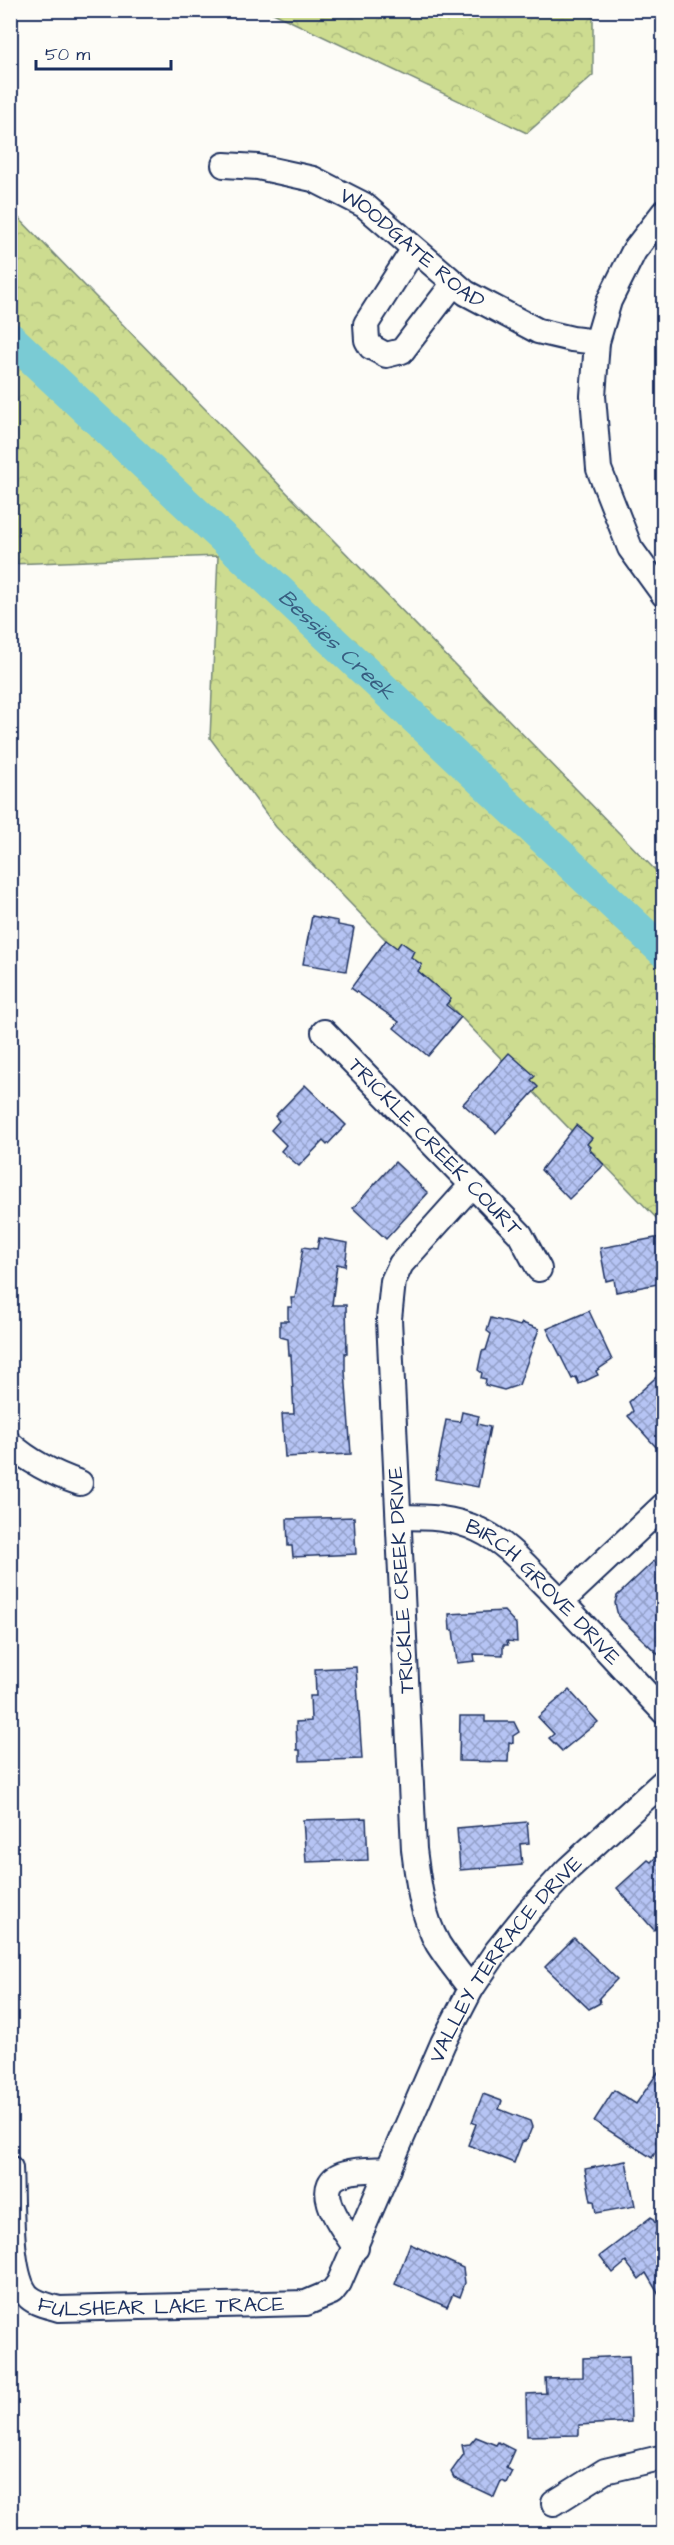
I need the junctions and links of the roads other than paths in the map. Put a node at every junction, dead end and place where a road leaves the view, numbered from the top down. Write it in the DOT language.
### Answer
graph roads {
  1 [pos="224,165"];
  2 [pos="663,212"];
  3 [pos="414,249"];
  4 [pos="454,284"];
  5 [pos="597,342"];
  6 [pos="663,595"];
  7 [pos="324,1032"];
  8 [pos="471,1186"];
  9 [pos="539,1269"];
  10 [pos="10,1444"];
  11 [pos="80,1483"];
  12 [pos="663,1505"];
  13 [pos="399,1517"];
  14 [pos="562,1601"];
  15 [pos="663,1712"];
  16 [pos="663,1780"];
  17 [pos="471,1989"];
  18 [pos="10,2168"];
  19 [pos="389,2169"];
  20 [pos="356,2248"];
  21 [pos="321,2298"];
  22 [pos="663,2457"];
  23 [pos="554,2503"];
  1 -- 3 [label="street, WOODGATE ROAD"];
  2 -- 5 [label="street"];
  3 -- 4 [label="street, WOODGATE ROAD"];
  3 -- 4 [label="street"];
  4 -- 5 [label="street, WOODGATE ROAD"];
  5 -- 6 [label="street"];
  7 -- 8 [label="street, TRICKLE CREEK COURT"];
  8 -- 9 [label="street, TRICKLE CREEK COURT"];
  8 -- 13 [label="street, TRICKLE CREEK DRIVE"];
  10 -- 11 [label="street"];
  12 -- 14 [label="street"];
  13 -- 14 [label="street, BIRCH GROVE DRIVE"];
  13 -- 17 [label="street, TRICKLE CREEK DRIVE"];
  14 -- 15 [label="street, BIRCH GROVE DRIVE"];
  16 -- 17 [label="street, VALLEY TERRACE DRIVE"];
  17 -- 19 [label="street, VALLEY TERRACE DRIVE"];
  18 -- 21 [label="street, FULSHEAR LAKE TRACE"];
  19 -- 20 [label="street, VALLEY TERRACE DRIVE"];
  19 -- 20 [label="street"];
  20 -- 21 [label="street, VALLEY TERRACE DRIVE"];
  22 -- 23 [label="street"];
}
